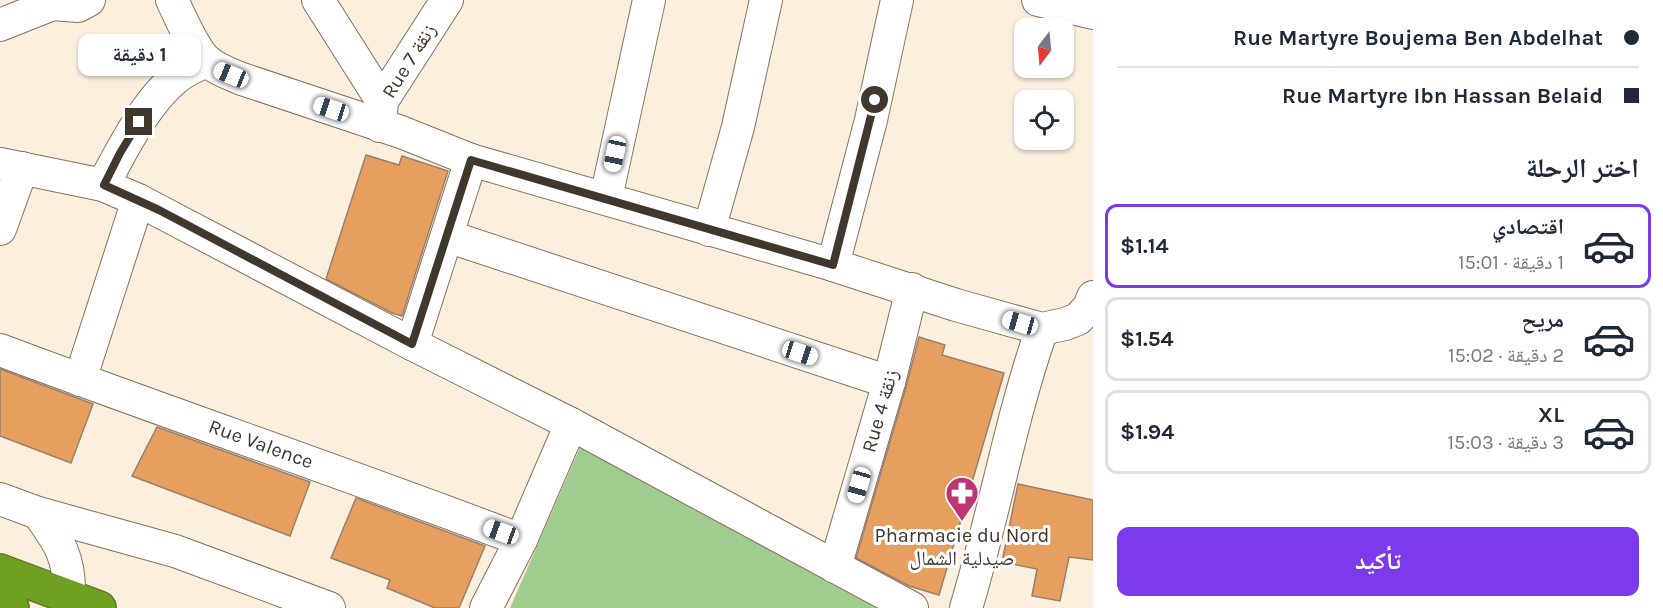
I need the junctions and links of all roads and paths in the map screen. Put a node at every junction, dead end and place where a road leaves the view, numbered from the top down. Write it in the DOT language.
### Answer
graph roads {
  1 [pos="89,0"];
  2 [pos="172,0"];
  3 [pos="318,0"];
  4 [pos="447,0"];
  5 [pos="649,0"];
  6 [pos="766,0"];
  7 [pos="897,0"];
  8 [pos="1038,0"];
  9 [pos="52,2"];
  10 [pos="1093,13"];
  11 [pos="0,25"];
  12 [pos="206,61"];
  13 [pos="381,113"];
  14 [pos="471,160"];
  15 [pos="11,166"];
  16 [pos="104,185"];
  17 [pos="606,198"];
  18 [pos="138,200"];
  19 [pos="0,229"];
  20 [pos="709,230"];
  21 [pos="447,236"];
  22 [pos="833,265"];
  23 [pos="912,289"];
  24 [pos="1093,297"];
  25 [pos="1042,329"];
  26 [pos="412,344"];
  27 [pos="0,350"];
  28 [pos="80,380"];
  29 [pos="889,382"];
  30 [pos="571,424"];
  31 [pos="0,499"];
  32 [pos="38,513"];
  33 [pos="521,540"];
  34 [pos="835,567"];
  35 [pos="0,571"];
  36 [pos="69,596"];
  37 [pos="0,603"];
  38 [pos="12,608"];
  39 [pos="99,608"];
  40 [pos="329,608"];
  41 [pos="486,608"];
  42 [pos="912,608"];
  43 [pos="966,608"];
  1 -- 9 [label="street"];
  2 -- 12 [label="street"];
  3 -- 13 [label="street"];
  4 -- 13 [label="street, Rue 7 زنقة"];
  5 -- 17 [label="street"];
  6 -- 20 [label="street"];
  7 -- 22 [label="street"];
  8 -- 10 [label="street"];
  9 -- 11 [label="street"];
  12 -- 13 [label="street"];
  12 -- 16 [label="street"];
  13 -- 14 [label="street"];
  14 -- 17 [label="street"];
  14 -- 21 [label="street"];
  15 -- 16 [label="street"];
  15 -- 19 [label="street"];
  16 -- 18 [label="street"];
  17 -- 20 [label="street"];
  18 -- 26 [label="street"];
  18 -- 28 [label="street"];
  20 -- 22 [label="street"];
  21 -- 26 [label="street"];
  21 -- 29 [label="street"];
  22 -- 23 [label="street"];
  23 -- 25 [label="street"];
  23 -- 29 [label="street, Rue 4 زنقة"];
  24 -- 25 [label="street"];
  25 -- 43 [label="street"];
  26 -- 30 [label="street"];
  27 -- 28 [label="street, Rue Valence"];
  28 -- 33 [label="street, Rue Valence"];
  29 -- 34 [label="street, Rue 4 زنقة"];
  30 -- 33 [label="street"];
  30 -- 34 [label="street"];
  31 -- 32 [label="street"];
  32 -- 36 [label="street"];
  32 -- 40 [label="street"];
  33 -- 41 [label="street"];
  34 -- 42 [label="street"];
  35 -- 36 [label="highway"];
  36 -- 39 [label="highway"];
  37 -- 38 [label="highway"];
}
